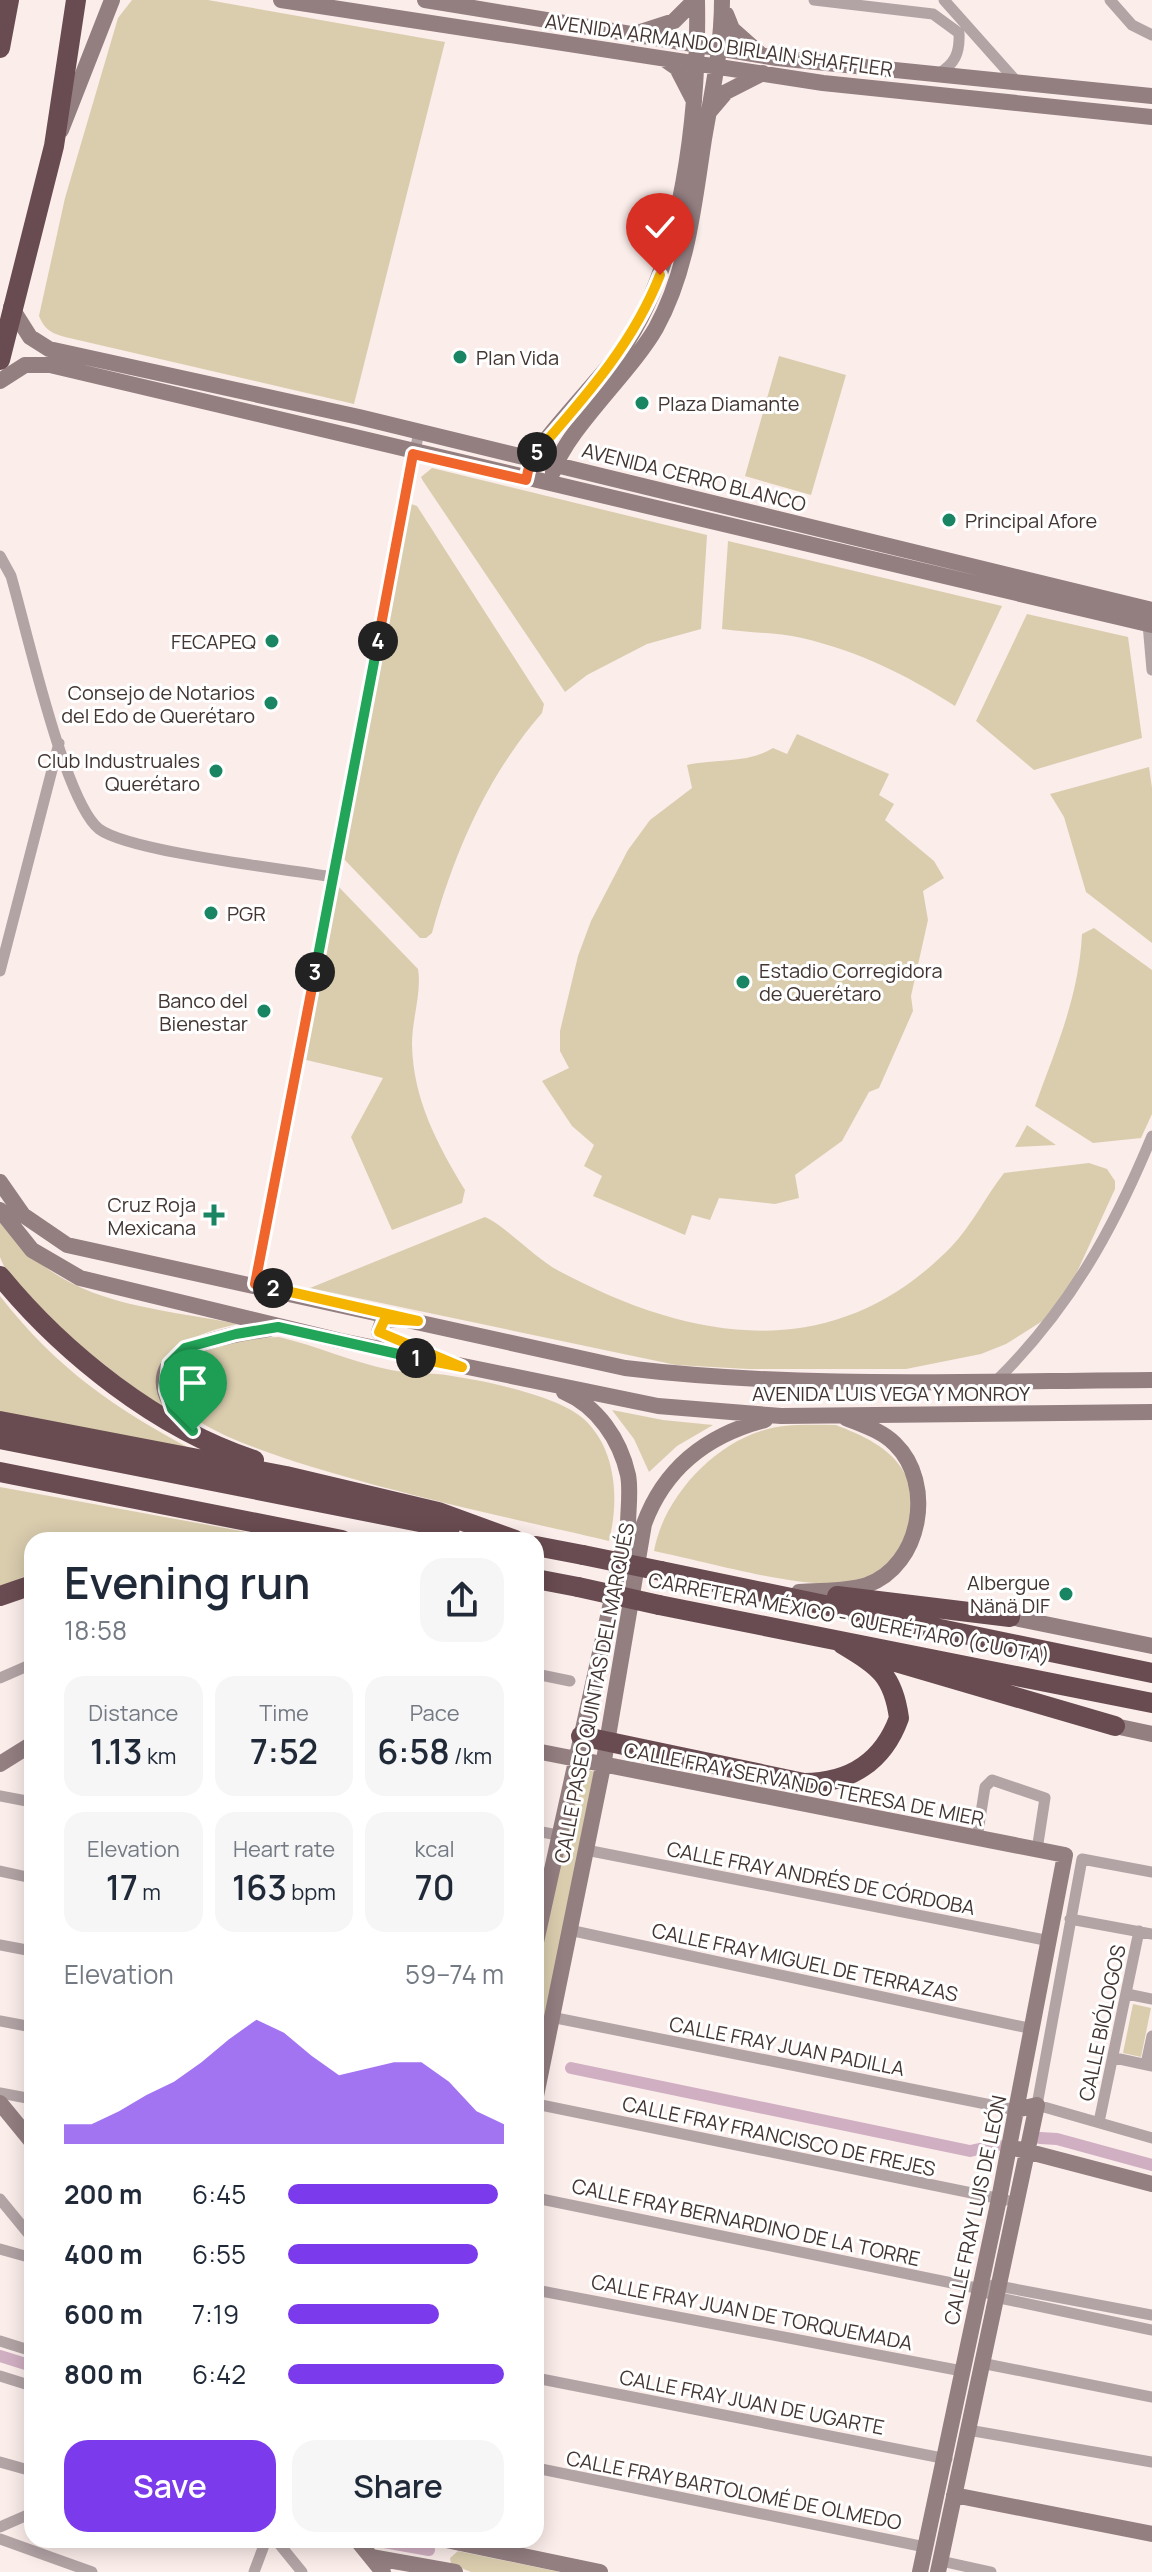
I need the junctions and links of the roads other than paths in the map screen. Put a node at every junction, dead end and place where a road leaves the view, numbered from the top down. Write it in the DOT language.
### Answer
graph roads {
  1 [pos="1,0"];
  2 [pos="9,0"];
  3 [pos="76,0"];
  4 [pos="112,0"];
  5 [pos="281,0"];
  6 [pos="425,0"];
  7 [pos="696,0"];
  8 [pos="814,0"];
  9 [pos="1110,0"];
  10 [pos="722,1"];
  11 [pos="945,2"];
  12 [pos="933,14"];
  13 [pos="629,34"];
  14 [pos="1152,35"];
  15 [pos="1,41"];
  16 [pos="698,55"];
  17 [pos="663,58"];
  18 [pos="719,58"];
  19 [pos="826,63"];
  20 [pos="763,65"];
  21 [pos="937,75"];
  22 [pos="1017,82"];
  23 [pos="823,83"];
  24 [pos="1152,96"];
  25 [pos="701,108"];
  26 [pos="1152,117"];
  27 [pos="54,146"];
  28 [pos="11,307"];
  29 [pos="0,360"];
  30 [pos="0,381"];
  31 [pos="419,431"];
  32 [pos="413,454"];
  33 [pos="531,458"];
  34 [pos="555,464"];
  35 [pos="526,480"];
  36 [pos="549,485"];
  37 [pos="0,556"];
  38 [pos="0,583"];
  39 [pos="18,600"];
  40 [pos="1151,620"];
  41 [pos="1152,670"];
  42 [pos="59,742"];
  43 [pos="333,877"];
  44 [pos="0,971"];
  45 [pos="1152,1136"];
  46 [pos="0,1182"];
  47 [pos="2,1212"];
  48 [pos="0,1276"];
  49 [pos="255,1284"];
  50 [pos="418,1321"];
  51 [pos="278,1327"];
  52 [pos="462,1367"];
  53 [pos="1152,1380"];
  54 [pos="996,1381"];
  55 [pos="540,1382"];
  56 [pos="1152,1412"];
  57 [pos="837,1415"];
  58 [pos="781,1416"];
  59 [pos="0,1421"];
  60 [pos="193,1431"];
  61 [pos="0,1439"];
  62 [pos="0,1472"];
  63 [pos="286,1476"];
  64 [pos="302,1532"];
  65 [pos="471,1532"];
  66 [pos="491,1532"];
  67 [pos="544,1548"];
  68 [pos="544,1581"];
  69 [pos="722,1584"];
  70 [pos="24,1588"];
  71 [pos="799,1592"];
  72 [pos="0,1596"];
  73 [pos="1010,1617"];
  74 [pos="838,1639"];
  75 [pos="1152,1646"];
  76 [pos="24,1668"];
  77 [pos="1152,1673"];
  78 [pos="544,1676"];
  79 [pos="0,1678"];
  80 [pos="570,1681"];
  81 [pos="1152,1703"];
  82 [pos="1115,1726"];
  83 [pos="1152,1734"];
  84 [pos="581,1736"];
  85 [pos="607,1743"];
  86 [pos="24,1749"];
  87 [pos="544,1753"];
  88 [pos="575,1760"];
  89 [pos="0,1764"];
  90 [pos="603,1766"];
  91 [pos="0,1796"];
  92 [pos="24,1800"];
  93 [pos="544,1832"];
  94 [pos="558,1835"];
  95 [pos="977,1838"];
  96 [pos="586,1850"];
  97 [pos="1037,1850"];
  98 [pos="1074,1857"];
  99 [pos="0,1871"];
  100 [pos="1152,1872"];
  101 [pos="24,1876"];
  102 [pos="544,1889"];
  103 [pos="1070,1919"];
  104 [pos="569,1930"];
  105 [pos="1146,1932"];
  106 [pos="1050,1941"];
  107 [pos="0,1945"];
  108 [pos="24,1950"];
  109 [pos="1127,1994"];
  110 [pos="1152,1999"];
  111 [pos="551,2017"];
  112 [pos="0,2021"];
  113 [pos="24,2026"];
  114 [pos="1033,2029"];
  115 [pos="1152,2036"];
  116 [pos="544,2039"];
  117 [pos="1115,2058"];
  118 [pos="1149,2065"];
  119 [pos="0,2093"];
  120 [pos="24,2098"];
  121 [pos="0,2103"];
  122 [pos="1037,2105"];
  123 [pos="544,2106"];
  124 [pos="1016,2110"];
  125 [pos="1099,2122"];
  126 [pos="24,2132"];
  127 [pos="1152,2138"];
  128 [pos="1009,2146"];
  129 [pos="1026,2151"];
  130 [pos="1152,2184"];
  131 [pos="0,2199"];
  132 [pos="544,2200"];
  133 [pos="1007,2200"];
  134 [pos="24,2228"];
  135 [pos="0,2249"];
  136 [pos="24,2256"];
  137 [pos="991,2290"];
  138 [pos="544,2292"];
  139 [pos="1152,2315"];
  140 [pos="1152,2330"];
  141 [pos="0,2341"];
  142 [pos="24,2348"];
  143 [pos="981,2363"];
  144 [pos="962,2371"];
  145 [pos="0,2376"];
  146 [pos="544,2380"];
  147 [pos="24,2384"];
  148 [pos="1152,2397"];
  149 [pos="968,2430"];
  150 [pos="0,2462"];
  151 [pos="953,2462"];
  152 [pos="1152,2462"];
  153 [pos="24,2469"];
  154 [pos="544,2470"];
  155 [pos="954,2495"];
  156 [pos="24,2516"];
  157 [pos="0,2527"];
  158 [pos="1152,2534"];
  159 [pos="0,2539"];
  160 [pos="925,2547"];
  161 [pos="24,2548"];
  162 [pos="25,2548"];
  163 [pos="263,2548"];
  164 [pos="282,2548"];
  165 [pos="364,2548"];
  166 [pos="441,2548"];
  167 [pos="483,2548"];
  168 [pos="371,2557"];
  169 [pos="939,2566"];
  170 [pos="432,2569"];
  171 [pos="92,2572"];
  172 [pos="254,2572"];
  173 [pos="302,2572"];
  174 [pos="383,2572"];
  175 [pos="600,2572"];
  176 [pos="920,2572"];
  177 [pos="991,2572"];
  1 -- 15 [label="highway"];
  2 -- 15 [label="highway"];
  3 -- 27 [label="highway"];
  4 -- 27 [label="street"];
  5 -- 17 [label="street, AVENIDA ARMANDO BIRLAIN SHAFFLER"];
  6 -- 13 [label="street, AVENIDA ARMANDO BIRLAIN SHAFFLER"];
  7 -- 13 [label="street"];
  7 -- 16 [label="street"];
  8 -- 12 [label="street"];
  9 -- 14 [label="street"];
  10 -- 18 [label="street"];
  10 -- 20 [label="street"];
  11 -- 12 [label="street"];
  11 -- 22 [label="street"];
  12 -- 21 [label="street"];
  13 -- 16 [label="street, AVENIDA ARMANDO BIRLAIN SHAFFLER"];
  16 -- 17 [label="street, AVENIDA ARMANDO BIRLAIN SHAFFLER"];
  16 -- 18 [label="street, AVENIDA ARMANDO BIRLAIN SHAFFLER"];
  16 -- 25 [label="street"];
  17 -- 25 [label="street"];
  18 -- 20 [label="street, AVENIDA ARMANDO BIRLAIN SHAFFLER"];
  18 -- 25 [label="street"];
  19 -- 20 [label="street, AVENIDA ARMANDO BIRLAIN SHAFFLER"];
  19 -- 21 [label="street, AVENIDA ARMANDO BIRLAIN SHAFFLER"];
  19 -- 23 [label="street"];
  20 -- 23 [label="street, AVENIDA ARMANDO BIRLAIN SHAFFLER"];
  20 -- 25 [label="street"];
  21 -- 22 [label="street, AVENIDA ARMANDO BIRLAIN SHAFFLER"];
  22 -- 24 [label="street, AVENIDA ARMANDO BIRLAIN SHAFFLER"];
  23 -- 26 [label="street, AVENIDA ARMANDO BIRLAIN SHAFFLER"];
  25 -- 33 [label="street"];
  25 -- 34 [label="street"];
  27 -- 28 [label="highway"];
  28 -- 29 [label="highway"];
  28 -- 31 [label="street, AVENIDA CERRO BLANCO"];
  30 -- 32 [label="street, AVENIDA CERRO BLANCO"];
  31 -- 32 [label="street"];
  31 -- 33 [label="street, AVENIDA CERRO BLANCO"];
  32 -- 35 [label="street, AVENIDA CERRO BLANCO"];
  32 -- 43 [label="street"];
  33 -- 34 [label="street, AVENIDA CERRO BLANCO"];
  33 -- 35 [label="street"];
  34 -- 36 [label="street"];
  34 -- 40 [label="street, AVENIDA CERRO BLANCO"];
  35 -- 36 [label="street, AVENIDA CERRO BLANCO"];
  36 -- 40 [label="street, AVENIDA CERRO BLANCO"];
  37 -- 39 [label="street"];
  38 -- 39 [label="street"];
  39 -- 42 [label="street"];
  40 -- 41 [label="street"];
  42 -- 43 [label="street"];
  42 -- 44 [label="street"];
  43 -- 49 [label="street"];
  45 -- 54 [label="street"];
  46 -- 49 [label="street, AVENIDA LUIS VEGA Y MONROY"];
  47 -- 51 [label="street, AVENIDA LUIS VEGA Y MONROY"];
  48 -- 60 [label="highway"];
  49 -- 50 [label="street, AVENIDA LUIS VEGA Y MONROY"];
  50 -- 52 [label="street"];
  50 -- 54 [label="street, AVENIDA LUIS VEGA Y MONROY"];
  51 -- 52 [label="street, AVENIDA LUIS VEGA Y MONROY"];
  51 -- 60 [label="street"];
  52 -- 55 [label="street, AVENIDA LUIS VEGA Y MONROY"];
  53 -- 54 [label="street, AVENIDA LUIS VEGA Y MONROY"];
  55 -- 58 [label="street, AVENIDA LUIS VEGA Y MONROY"];
  55 -- 84 [label="street, CALLE PASEO QUINTAS DEL MARQUÉS"];
  56 -- 57 [label="street, AVENIDA LUIS VEGA Y MONROY"];
  57 -- 58 [label="street, AVENIDA LUIS VEGA Y MONROY"];
  57 -- 71 [label="street"];
  58 -- 85 [label="street, CALLE PASEO QUINTAS DEL MARQUÉS"];
  59 -- 63 [label="highway"];
  60 -- 63 [label="highway"];
  61 -- 65 [label="highway"];
  62 -- 64 [label="highway"];
  63 -- 66 [label="highway"];
  67 -- 69 [label="highway, CARRETERA MÉXICO - QUERÉTARO (CUOTA), bridge"];
  68 -- 74 [label="highway, CARRETERA MÉXICO - QUERÉTARO (CUOTA), bridge"];
  69 -- 71 [label="highway"];
  69 -- 77 [label="highway, CARRETERA MÉXICO - QUERÉTARO (CUOTA)"];
  70 -- 72 [label="highway"];
  71 -- 73 [label="highway"];
  73 -- 75 [label="street"];
  74 -- 81 [label="highway, CARRETERA MÉXICO - QUERÉTARO (CUOTA)"];
  74 -- 82 [label="highway"];
  74 -- 85 [label="highway"];
  76 -- 79 [label="street"];
  78 -- 80 [label="street"];
  82 -- 83 [label="street"];
  84 -- 85 [label="highway"];
  84 -- 88 [label="street, CALLE PASEO QUINTAS DEL MARQUÉS"];
  85 -- 90 [label="street, CALLE PASEO QUINTAS DEL MARQUÉS"];
  86 -- 89 [label="street"];
  87 -- 88 [label="street, CALLE FRAY SERVANDO TERESA DE MIER"];
  88 -- 90 [label="street, CALLE FRAY SERVANDO TERESA DE MIER"];
  88 -- 94 [label="street, CALLE PASEO QUINTAS DEL MARQUÉS"];
  90 -- 95 [label="street, CALLE FRAY SERVANDO TERESA DE MIER"];
  90 -- 96 [label="street, CALLE PASEO QUINTAS DEL MARQUÉS"];
  91 -- 92 [label="street"];
  93 -- 94 [label="street"];
  94 -- 102 [label="street, CALLE PASEO QUINTAS DEL MARQUÉS"];
  95 -- 97 [label="street, CALLE FRAY SERVANDO TERESA DE MIER"];
  95 -- 97 [label="street"];
  96 -- 104 [label="street, CALLE PASEO QUINTAS DEL MARQUÉS"];
  96 -- 106 [label="street, CALLE FRAY ANDRÉS DE CÓRDOBA"];
  97 -- 98 [label="street, CALLE FRAY SERVANDO TERESA DE MIER"];
  98 -- 100 [label="street"];
  98 -- 103 [label="street, CALLE FRAY LUIS DE LEÓN"];
  98 -- 106 [label="street, CALLE FRAY LUIS DE LEÓN"];
  99 -- 101 [label="street"];
  103 -- 105 [label="street"];
  103 -- 122 [label="street, CALLE FRAY LUIS DE LEÓN"];
  104 -- 111 [label="street, CALLE PASEO QUINTAS DEL MARQUÉS"];
  104 -- 114 [label="street, CALLE FRAY MIGUEL DE TERRAZAS"];
  105 -- 109 [label="street, CALLE BIÓLOGOS"];
  106 -- 114 [label="street, CALLE FRAY LUIS DE LEÓN"];
  107 -- 108 [label="street"];
  109 -- 110 [label="street"];
  109 -- 117 [label="street, CALLE BIÓLOGOS"];
  111 -- 116 [label="street, CALLE PASEO QUINTAS DEL MARQUÉS"];
  111 -- 124 [label="street, CALLE FRAY JUAN PADILLA"];
  112 -- 113 [label="street"];
  114 -- 124 [label="street, CALLE FRAY LUIS DE LEÓN"];
  115 -- 118 [label="street"];
  117 -- 118 [label="street"];
  117 -- 125 [label="street, CALLE BIÓLOGOS"];
  119 -- 120 [label="street"];
  121 -- 126 [label="street"];
  122 -- 124 [label="street"];
  122 -- 125 [label="street"];
  122 -- 129 [label="street, CALLE FRAY LUIS DE LEÓN"];
  123 -- 133 [label="street, CALLE FRAY FRANCISCO DE FREJES"];
  124 -- 128 [label="street, CALLE FRAY LUIS DE LEÓN"];
  125 -- 127 [label="street"];
  128 -- 129 [label="street"];
  128 -- 133 [label="street, CALLE FRAY LUIS DE LEÓN"];
  129 -- 130 [label="street"];
  129 -- 133 [label="street, CALLE FRAY LUIS DE LEÓN"];
  131 -- 134 [label="street"];
  132 -- 137 [label="street, CALLE FRAY BERNARDINO DE LA TORRE"];
  133 -- 137 [label="street, CALLE FRAY LUIS DE LEÓN"];
  135 -- 136 [label="street"];
  137 -- 139 [label="street"];
  137 -- 140 [label="street"];
  137 -- 143 [label="street, CALLE FRAY LUIS DE LEÓN"];
  137 -- 144 [label="street, CALLE FRAY LUIS DE LEÓN"];
  138 -- 144 [label="street, CALLE FRAY JUAN DE TORQUEMADA"];
  141 -- 142 [label="street"];
  143 -- 148 [label="street"];
  143 -- 149 [label="street, CALLE FRAY LUIS DE LEÓN"];
  144 -- 151 [label="street, CALLE FRAY LUIS DE LEÓN"];
  145 -- 147 [label="street"];
  146 -- 151 [label="street, CALLE FRAY JUAN DE UGARTE"];
  149 -- 151 [label="street, CALLE FRAY LUIS DE LEÓN"];
  149 -- 152 [label="street"];
  150 -- 153 [label="street"];
  151 -- 155 [label="street, CALLE FRAY LUIS DE LEÓN"];
  151 -- 160 [label="street, CALLE FRAY LUIS DE LEÓN"];
  154 -- 160 [label="street, CALLE FRAY BARTOLOMÉ DE OLMEDO"];
  155 -- 158 [label="street"];
  155 -- 169 [label="street, CALLE FRAY LUIS DE LEÓN"];
  156 -- 157 [label="street"];
  159 -- 161 [label="street"];
  160 -- 176 [label="street, CALLE FRAY LUIS DE LEÓN"];
  162 -- 171 [label="street"];
  163 -- 172 [label="street"];
  164 -- 173 [label="street"];
  165 -- 168 [label="street"];
  166 -- 170 [label="street"];
  167 -- 175 [label="street"];
  168 -- 170 [label="street"];
  168 -- 174 [label="street"];
  169 -- 177 [label="street"];
}
